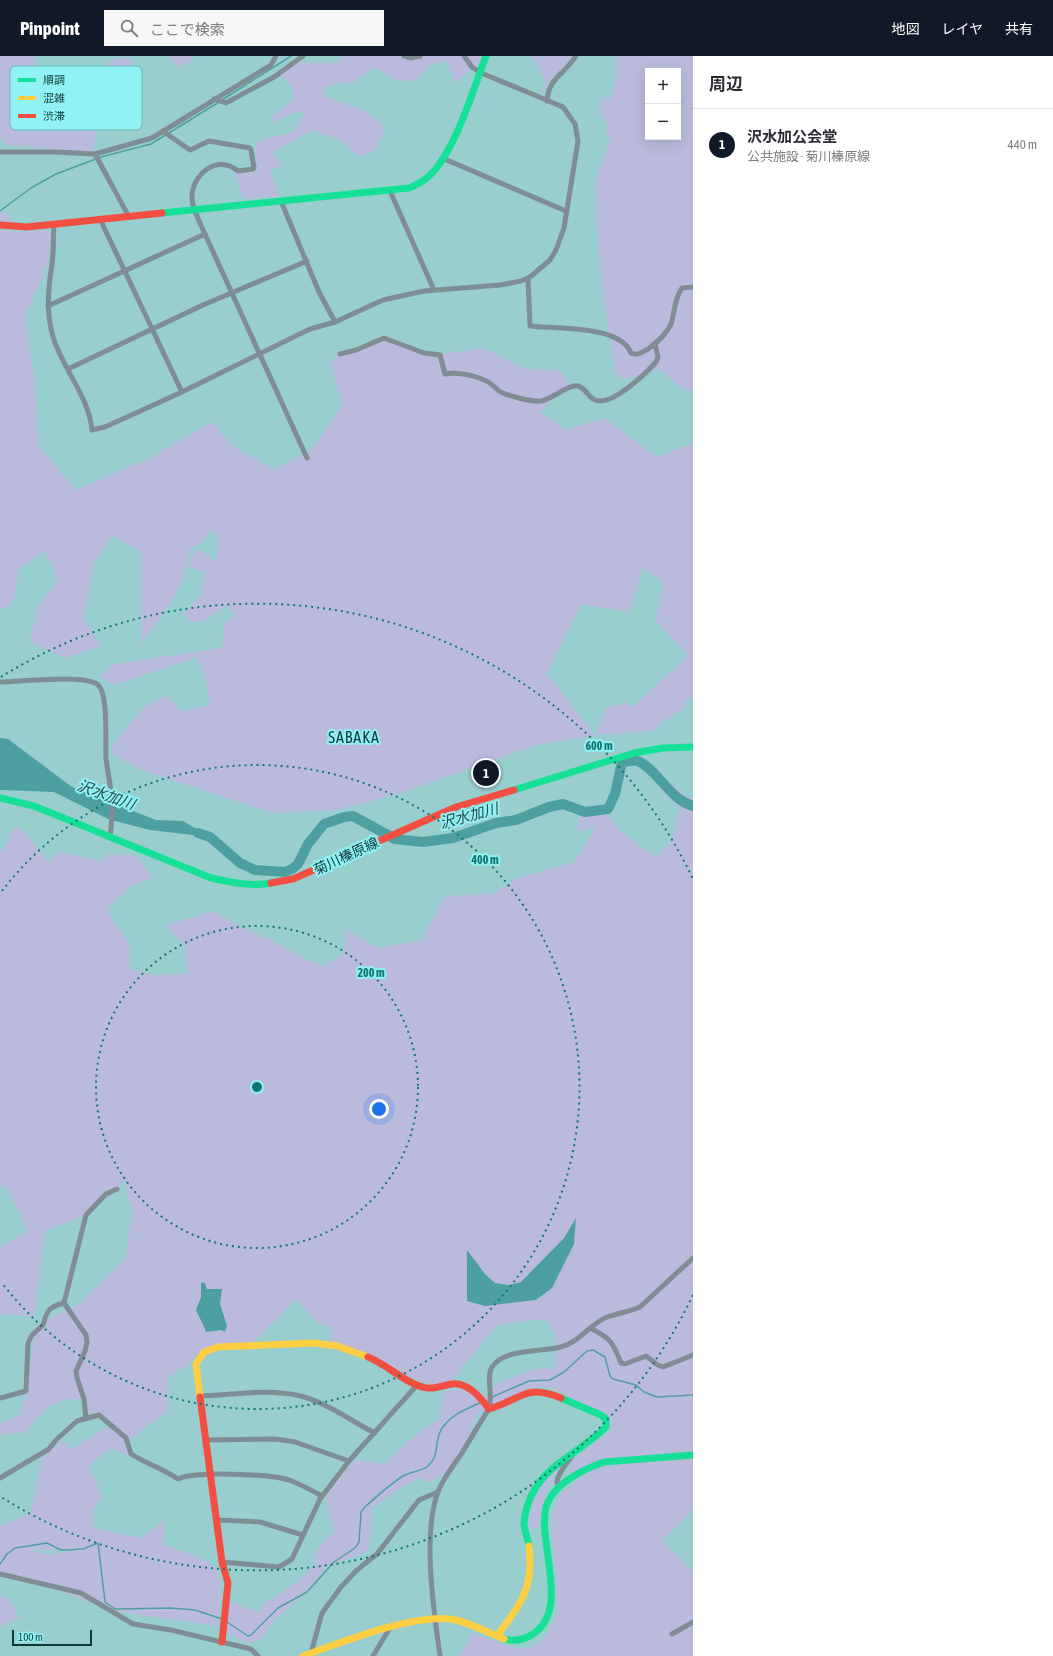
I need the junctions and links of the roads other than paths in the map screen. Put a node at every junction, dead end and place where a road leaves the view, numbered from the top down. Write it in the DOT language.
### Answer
graph roads {
  1 [pos="276,56"];
  2 [pos="303,56"];
  3 [pos="404,56"];
  4 [pos="420,56"];
  5 [pos="464,56"];
  6 [pos="486,56"];
  7 [pos="576,56"];
  8 [pos="479,72"];
  9 [pos="214,99"];
  10 [pos="547,101"];
  11 [pos="166,134"];
  12 [pos="0,152"];
  13 [pos="96,156"];
  14 [pos="442,158"];
  15 [pos="390,191"];
  16 [pos="281,201"];
  17 [pos="195,210"];
  18 [pos="566,211"];
  19 [pos="129,217"];
  20 [pos="100,220"];
  21 [pos="54,224"];
  22 [pos="0,225"];
  23 [pos="205,234"];
  24 [pos="307,261"];
  25 [pos="125,270"];
  26 [pos="528,278"];
  27 [pos="693,287"];
  28 [pos="434,290"];
  29 [pos="232,293"];
  30 [pos="48,306"];
  31 [pos="335,322"];
  32 [pos="152,330"];
  33 [pos="655,344"];
  34 [pos="260,354"];
  35 [pos="340,354"];
  36 [pos="68,369"];
  37 [pos="182,392"];
  38 [pos="307,458"];
  39 [pos="0,682"];
  40 [pos="693,747"];
  41 [pos="0,798"];
  42 [pos="110,836"];
  43 [pos="116,1189"];
  44 [pos="693,1258"];
  45 [pos="64,1303"];
  46 [pos="590,1328"];
  47 [pos="693,1355"];
  48 [pos="417,1385"];
  49 [pos="200,1396"];
  50 [pos="0,1398"];
  51 [pos="489,1409"];
  52 [pos="86,1418"];
  53 [pos="375,1433"];
  54 [pos="206,1440"];
  55 [pos="573,1454"];
  56 [pos="693,1455"];
  57 [pos="349,1461"];
  58 [pos="212,1475"];
  59 [pos="0,1478"];
  60 [pos="560,1486"];
  61 [pos="438,1492"];
  62 [pos="322,1496"];
  63 [pos="218,1520"];
  64 [pos="303,1535"];
  65 [pos="222,1562"];
  66 [pos="0,1574"];
  67 [pos="435,1618"];
  68 [pos="693,1622"];
  69 [pos="391,1626"];
  70 [pos="672,1634"];
  71 [pos="497,1636"];
  72 [pos="222,1642"];
  73 [pos="311,1653"];
  74 [pos="258,1656"];
  75 [pos="303,1656"];
  76 [pos="373,1656"];
  77 [pos="440,1656"];
  1 -- 9 [label="street"];
  2 -- 9 [label="street"];
  3 -- 4 [label="street"];
  5 -- 8 [label="street"];
  6 -- 8 [label="street"];
  7 -- 10 [label="street"];
  8 -- 10 [label="street"];
  8 -- 14 [label="street"];
  9 -- 11 [label="street"];
  10 -- 18 [label="street"];
  11 -- 13 [label="street"];
  11 -- 17 [label="street"];
  12 -- 13 [label="street"];
  13 -- 19 [label="street"];
  14 -- 15 [label="street"];
  14 -- 18 [label="street"];
  15 -- 16 [label="street"];
  15 -- 28 [label="street"];
  16 -- 17 [label="street"];
  16 -- 24 [label="street"];
  17 -- 19 [label="street"];
  17 -- 23 [label="street"];
  18 -- 26 [label="street"];
  19 -- 20 [label="street"];
  20 -- 21 [label="street"];
  20 -- 25 [label="street"];
  21 -- 22 [label="street"];
  21 -- 30 [label="street"];
  23 -- 25 [label="street"];
  23 -- 29 [label="street"];
  24 -- 29 [label="street"];
  24 -- 31 [label="street"];
  25 -- 30 [label="street"];
  25 -- 32 [label="street"];
  26 -- 28 [label="street"];
  26 -- 33 [label="street"];
  27 -- 33 [label="street"];
  28 -- 31 [label="street"];
  29 -- 32 [label="street"];
  29 -- 34 [label="street"];
  30 -- 36 [label="street"];
  31 -- 34 [label="street"];
  32 -- 36 [label="street"];
  32 -- 37 [label="street"];
  33 -- 35 [label="street"];
  34 -- 37 [label="street"];
  34 -- 38 [label="street"];
  36 -- 37 [label="street"];
  39 -- 42 [label="street"];
  40 -- 42 [label="street, 菊川榛原線"];
  41 -- 42 [label="street, 菊川榛原線"];
  43 -- 45 [label="street"];
  44 -- 46 [label="street"];
  45 -- 50 [label="street"];
  45 -- 52 [label="street"];
  46 -- 47 [label="street"];
  46 -- 51 [label="street"];
  48 -- 49 [label="street"];
  48 -- 51 [label="street"];
  48 -- 53 [label="street"];
  49 -- 53 [label="street"];
  49 -- 54 [label="street"];
  51 -- 55 [label="street"];
  51 -- 61 [label="street"];
  52 -- 58 [label="street"];
  52 -- 59 [label="street"];
  53 -- 57 [label="street"];
  54 -- 57 [label="street"];
  54 -- 58 [label="street"];
  55 -- 60 [label="street"];
  55 -- 71 [label="street"];
  56 -- 60 [label="street"];
  57 -- 62 [label="street"];
  58 -- 62 [label="street"];
  58 -- 63 [label="street"];
  60 -- 71 [label="street"];
  61 -- 67 [label="street"];
  61 -- 73 [label="street"];
  62 -- 64 [label="street"];
  63 -- 64 [label="street"];
  63 -- 65 [label="street"];
  64 -- 65 [label="street"];
  65 -- 72 [label="street"];
  66 -- 72 [label="street"];
  67 -- 69 [label="street"];
  67 -- 71 [label="street"];
  67 -- 77 [label="street"];
  68 -- 70 [label="street"];
  69 -- 73 [label="street"];
  69 -- 76 [label="street"];
  72 -- 74 [label="street"];
  73 -- 75 [label="street"];
}
